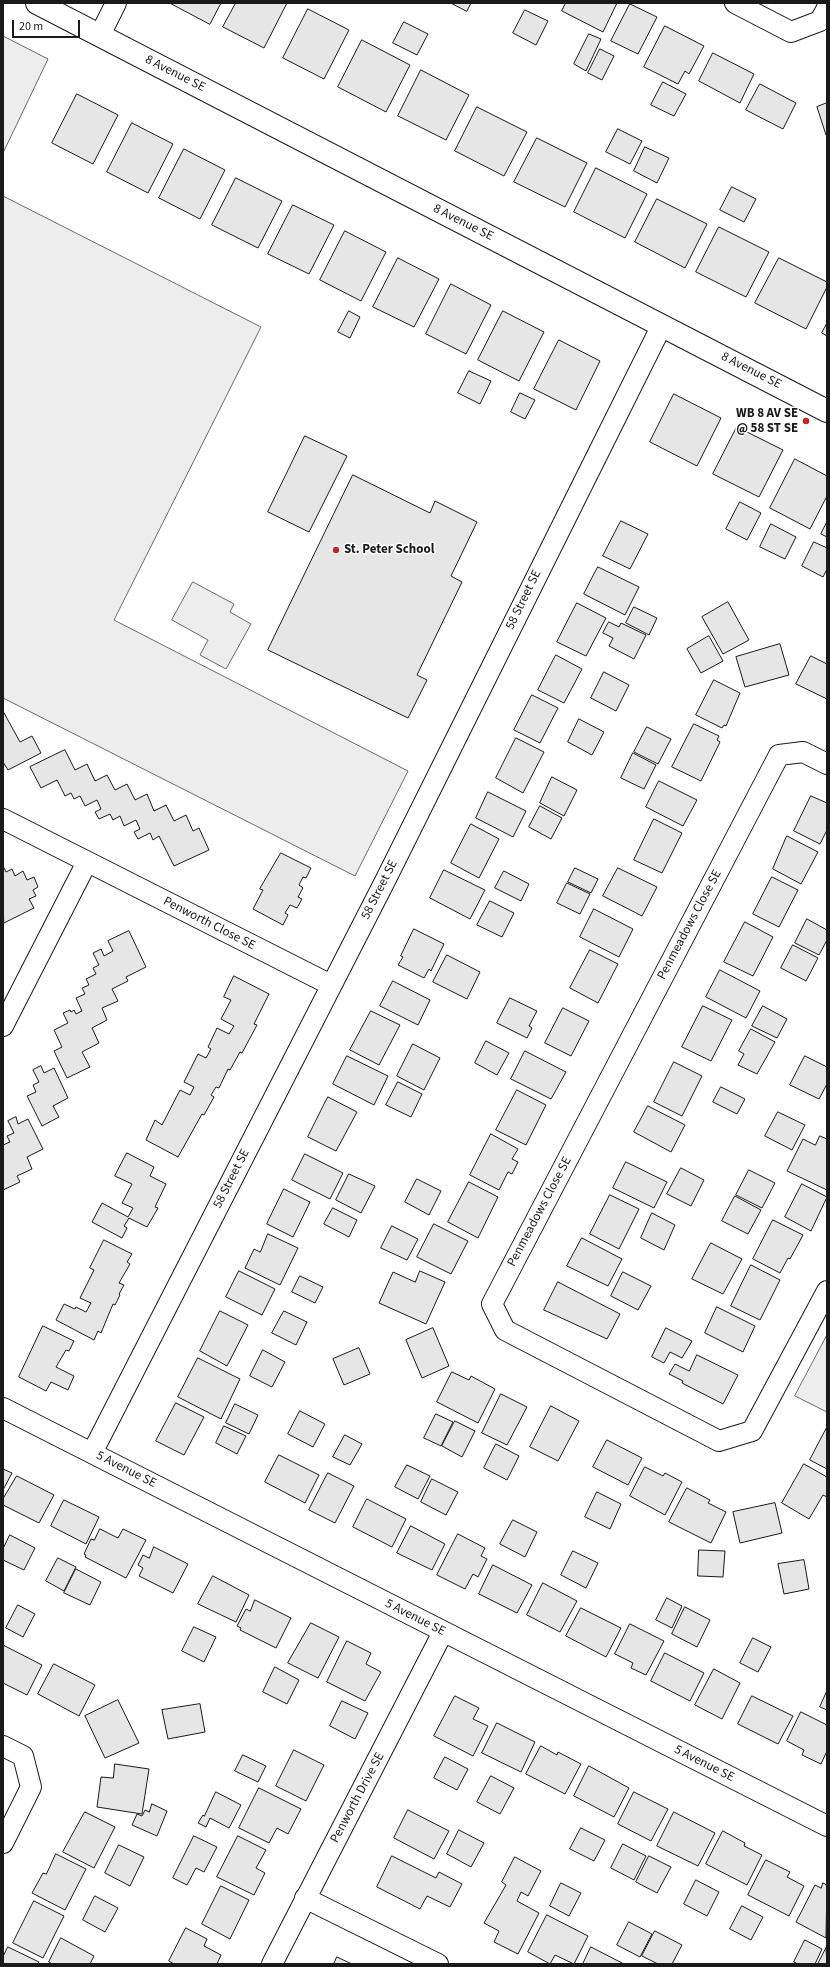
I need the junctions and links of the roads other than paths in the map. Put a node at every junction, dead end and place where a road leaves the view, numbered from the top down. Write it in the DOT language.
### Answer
graph roads {
  1 [pos="37,3"];
  2 [pos="116,3"];
  3 [pos="735,3"];
  4 [pos="827,8"];
  5 [pos="100,35"];
  6 [pos="662,325"];
  7 [pos="827,411"];
  8 [pos="827,764"];
  9 [pos="3,819"];
  10 [pos="87,862"];
  11 [pos="331,985"];
  12 [pos="3,1026"];
  13 [pos="827,1291"];
  14 [pos="3,1408"];
  15 [pos="92,1452"];
  16 [pos="443,1632"];
  17 [pos="3,1746"];
  18 [pos="827,1826"];
  19 [pos="3,1843"];
  20 [pos="305,1898"];
  21 [pos="272,1964"];
  22 [pos="438,1964"];
  1 -- 5 [label="street, 8 Avenue SE"];
  2 -- 5 [label="street"];
  3 -- 4 [label="street"];
  5 -- 6 [label="street, 8 Avenue SE"];
  6 -- 7 [label="street, 8 Avenue SE"];
  6 -- 11 [label="street, 58 Street SE"];
  8 -- 13 [label="street, Penmeadows Close SE"];
  9 -- 10 [label="street, Penworth Close SE"];
  10 -- 11 [label="street, Penworth Close SE"];
  10 -- 12 [label="street"];
  11 -- 15 [label="street, 58 Street SE"];
  14 -- 15 [label="street, 5 Avenue SE"];
  15 -- 16 [label="street, 5 Avenue SE"];
  16 -- 18 [label="street, 5 Avenue SE"];
  16 -- 20 [label="street, Penworth Drive SE"];
  17 -- 19 [label="street"];
  20 -- 21 [label="street, Penworth Drive SE"];
  20 -- 22 [label="street"];
}
